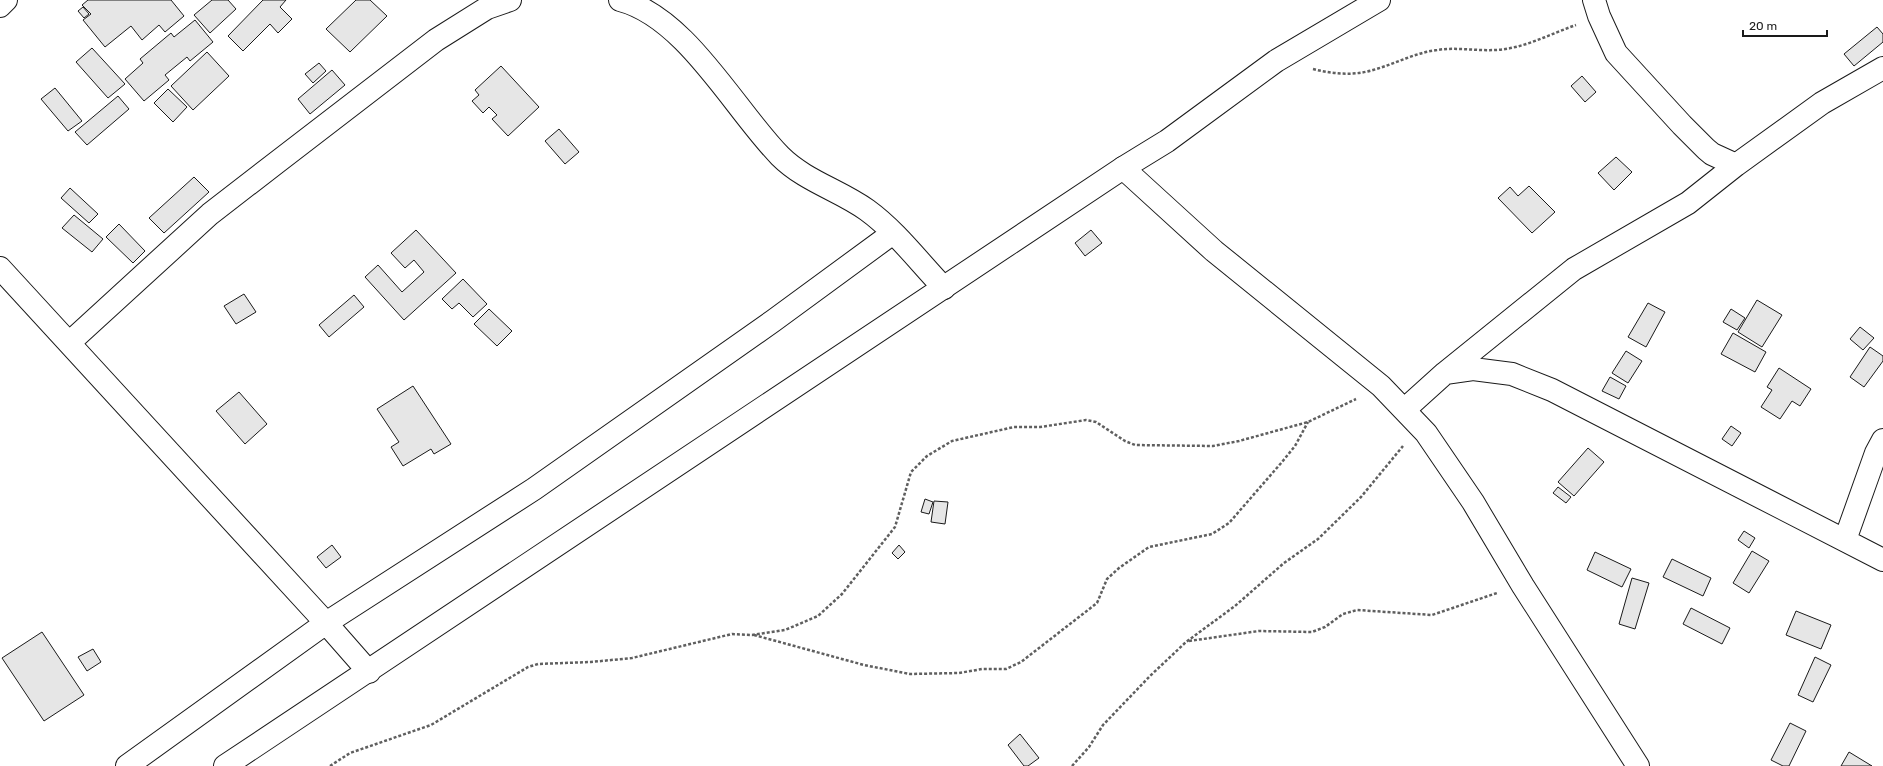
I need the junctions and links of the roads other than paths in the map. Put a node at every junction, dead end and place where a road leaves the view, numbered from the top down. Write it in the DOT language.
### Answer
graph roads {
  1 [pos="6,0"];
  2 [pos="510,0"];
  3 [pos="620,0"];
  4 [pos="1379,0"];
  5 [pos="0,6"];
  6 [pos="1596,8"];
  7 [pos="1883,68"];
  8 [pos="1736,165"];
  9 [pos="1122,168"];
  10 [pos="892,233"];
  11 [pos="0,268"];
  12 [pos="944,288"];
  13 [pos="68,342"];
  14 [pos="1445,373"];
  15 [pos="1404,410"];
  16 [pos="1883,440"];
  17 [pos="1845,540"];
  18 [pos="1883,560"];
  19 [pos="326,623"];
  20 [pos="368,672"];
  21 [pos="127,766"];
  22 [pos="225,766"];
  23 [pos="1638,766"];
  1 -- 5 [label="street"];
  2 -- 13 [label="street"];
  3 -- 10 [label="street"];
  4 -- 9 [label="street"];
  6 -- 8 [label="street"];
  7 -- 8 [label="street"];
  8 -- 14 [label="street"];
  9 -- 12 [label="street"];
  9 -- 15 [label="street"];
  10 -- 12 [label="street"];
  10 -- 19 [label="street"];
  11 -- 13 [label="street"];
  12 -- 20 [label="street"];
  13 -- 19 [label="street"];
  14 -- 15 [label="street"];
  14 -- 17 [label="street"];
  15 -- 23 [label="street"];
  16 -- 17 [label="street"];
  17 -- 18 [label="street"];
  19 -- 20 [label="street"];
  19 -- 21 [label="street"];
  20 -- 22 [label="street"];
}
